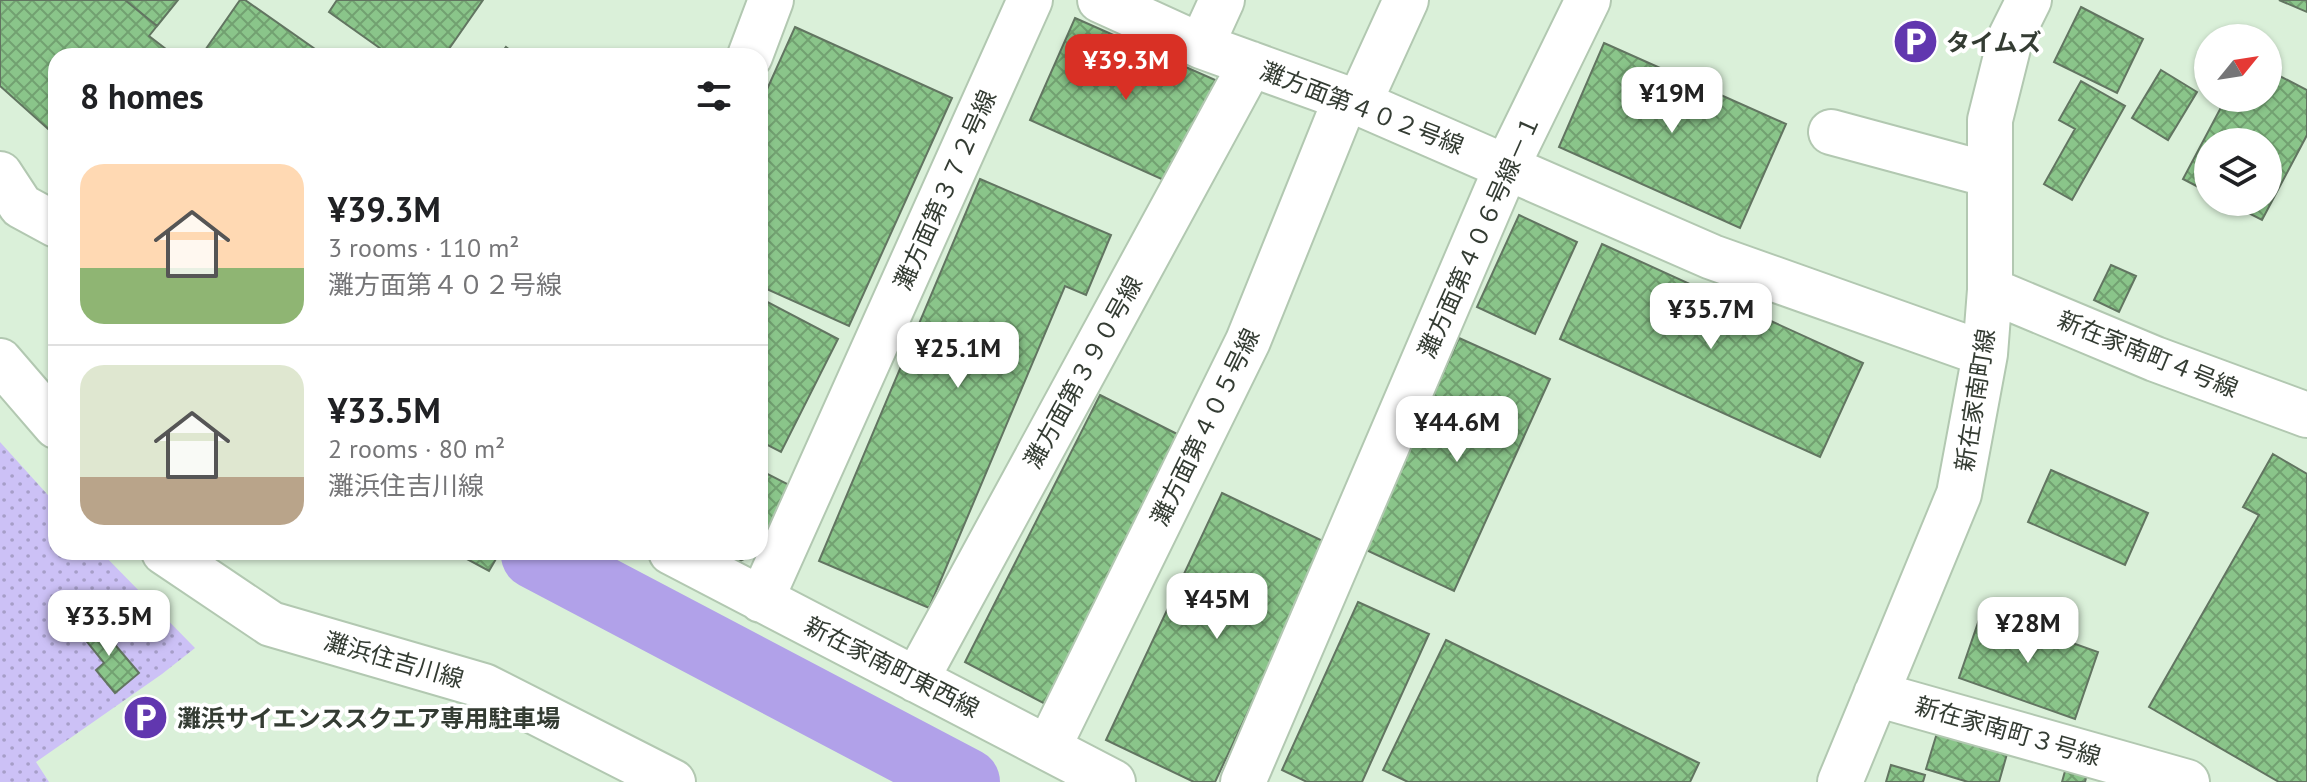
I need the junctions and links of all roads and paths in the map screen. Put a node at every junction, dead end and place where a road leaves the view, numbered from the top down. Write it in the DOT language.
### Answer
graph roads {
  1 [pos="771,0"];
  2 [pos="1030,0"];
  3 [pos="1100,0"];
  4 [pos="1222,0"];
  5 [pos="1406,0"];
  6 [pos="1588,0"];
  7 [pos="2025,1"];
  8 [pos="1201,46"];
  9 [pos="753,48"];
  10 [pos="1251,64"];
  11 [pos="1353,101"];
  12 [pos="1831,132"];
  13 [pos="1507,166"];
  14 [pos="0,174"];
  15 [pos="1990,175"];
  16 [pos="48,221"];
  17 [pos="1990,290"];
  18 [pos="1985,354"];
  19 [pos="0,361"];
  20 [pos="2307,415"];
  21 [pos="48,417"];
  22 [pos="176,560"];
  23 [pos="686,560"];
  24 [pos="761,600"];
  25 [pos="916,680"];
  26 [pos="1876,694"];
  27 [pos="1048,748"];
  28 [pos="673,782"];
  29 [pos="1113,782"];
  30 [pos="1243,782"];
  31 [pos="1840,782"];
  32 [pos="2187,782"];
  1 -- 9 [label="street"];
  2 -- 24 [label="street, 灘方面第３７２号線"];
  3 -- 8 [label="street, 灘方面第４０２号線"];
  4 -- 8 [label="street"];
  5 -- 11 [label="street, 灘方面第４０５号線"];
  6 -- 13 [label="street, 灘方面第４０６号線－１"];
  7 -- 15 [label="street, 新在家南町線"];
  8 -- 10 [label="street, 灘方面第４０２号線"];
  10 -- 11 [label="street, 灘方面第４０２号線"];
  10 -- 25 [label="street, 灘方面第３９０号線"];
  11 -- 13 [label="street, 灘方面第４０２号線"];
  11 -- 27 [label="street, 灘方面第４０５号線"];
  12 -- 15 [label="street"];
  13 -- 18 [label="street, 灘方面第４０２号線"];
  13 -- 30 [label="street, 灘方面第４０６号線－１"];
  14 -- 16 [label="street"];
  15 -- 17 [label="street, 新在家南町線"];
  17 -- 18 [label="street, 新在家南町線"];
  17 -- 20 [label="street, 新在家南町４号線"];
  18 -- 26 [label="street, 新在家南町線"];
  19 -- 21 [label="street"];
  22 -- 28 [label="street, 灘浜住吉川線"];
  23 -- 24 [label="street, 新在家南町東西線"];
  24 -- 25 [label="street, 新在家南町東西線"];
  25 -- 27 [label="street, 新在家南町東西線"];
  26 -- 31 [label="street, 新在家南町線"];
  26 -- 32 [label="street, 新在家南町３号線"];
  27 -- 29 [label="street, 新在家南町東西線"];
}
